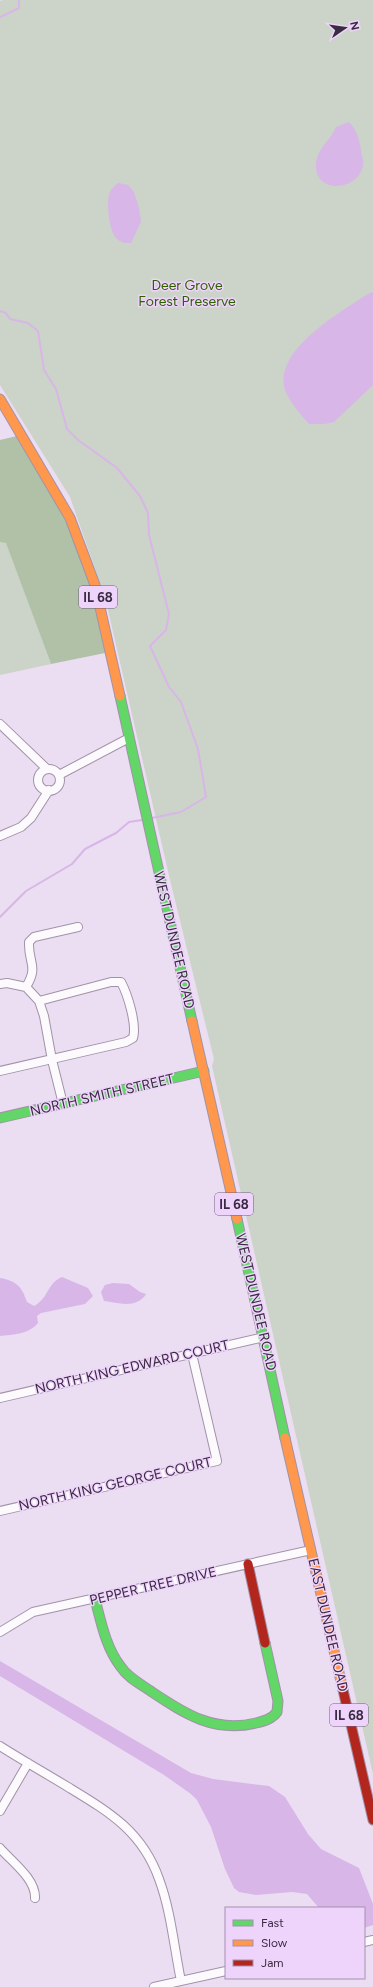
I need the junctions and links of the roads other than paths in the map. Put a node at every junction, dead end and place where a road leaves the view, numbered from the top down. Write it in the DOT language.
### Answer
graph roads {
  1 [pos="0,399"];
  2 [pos="0,724"];
  3 [pos="129,738"];
  4 [pos="47,769"];
  5 [pos="59,775"];
  6 [pos="50,790"];
  7 [pos="0,836"];
  8 [pos="78,927"];
  9 [pos="0,984"];
  10 [pos="26,987"];
  11 [pos="39,1001"];
  12 [pos="52,1060"];
  13 [pos="0,1071"];
  14 [pos="204,1071"];
  15 [pos="63,1104"];
  16 [pos="0,1118"];
  17 [pos="264,1337"];
  18 [pos="192,1354"];
  19 [pos="0,1398"];
  20 [pos="300,1499"];
  21 [pos="0,1511"];
  22 [pos="311,1550"];
  23 [pos="248,1564"];
  24 [pos="95,1599"];
  25 [pos="0,1632"];
  26 [pos="0,1746"];
  27 [pos="28,1763"];
  28 [pos="0,1811"];
  29 [pos="373,1820"];
  30 [pos="0,1848"];
  31 [pos="35,1898"];
  32 [pos="225,1971"];
  33 [pos="181,1980"];
  34 [pos="154,1987"];
  1 -- 3 [label="main road, WEST DUNDEE ROAD / IL 68"];
  2 -- 4 [label="street"];
  3 -- 5 [label="street"];
  3 -- 14 [label="main road, WEST DUNDEE ROAD / IL 68"];
  4 -- 5 [label="street"];
  4 -- 6 [label="street"];
  5 -- 6 [label="street"];
  6 -- 7 [label="street"];
  8 -- 10 [label="street"];
  9 -- 10 [label="street"];
  10 -- 11 [label="street"];
  11 -- 12 [label="street"];
  11 -- 12 [label="street"];
  12 -- 13 [label="street"];
  12 -- 15 [label="street"];
  14 -- 15 [label="main road, NORTH SMITH STREET"];
  14 -- 17 [label="main road, WEST DUNDEE ROAD / IL 68"];
  15 -- 16 [label="main road, NORTH SMITH STREET"];
  17 -- 18 [label="street, NORTH KING EDWARD COURT"];
  17 -- 20 [label="main road, WEST DUNDEE ROAD / IL 68"];
  18 -- 19 [label="street, NORTH KING EDWARD COURT"];
  18 -- 21 [label="street, NORTH KING GEORGE COURT"];
  20 -- 22 [label="main road, EAST DUNDEE ROAD / IL 68"];
  22 -- 23 [label="street, PEPPER TREE DRIVE"];
  22 -- 29 [label="main road, EAST DUNDEE ROAD / IL 68"];
  23 -- 24 [label="street, PEPPER TREE DRIVE"];
  23 -- 24 [label="main road"];
  24 -- 25 [label="street, PEPPER TREE DRIVE"];
  26 -- 27 [label="street"];
  27 -- 28 [label="street"];
  27 -- 33 [label="street"];
  30 -- 31 [label="street"];
  32 -- 33 [label="street"];
  33 -- 34 [label="street"];
}
